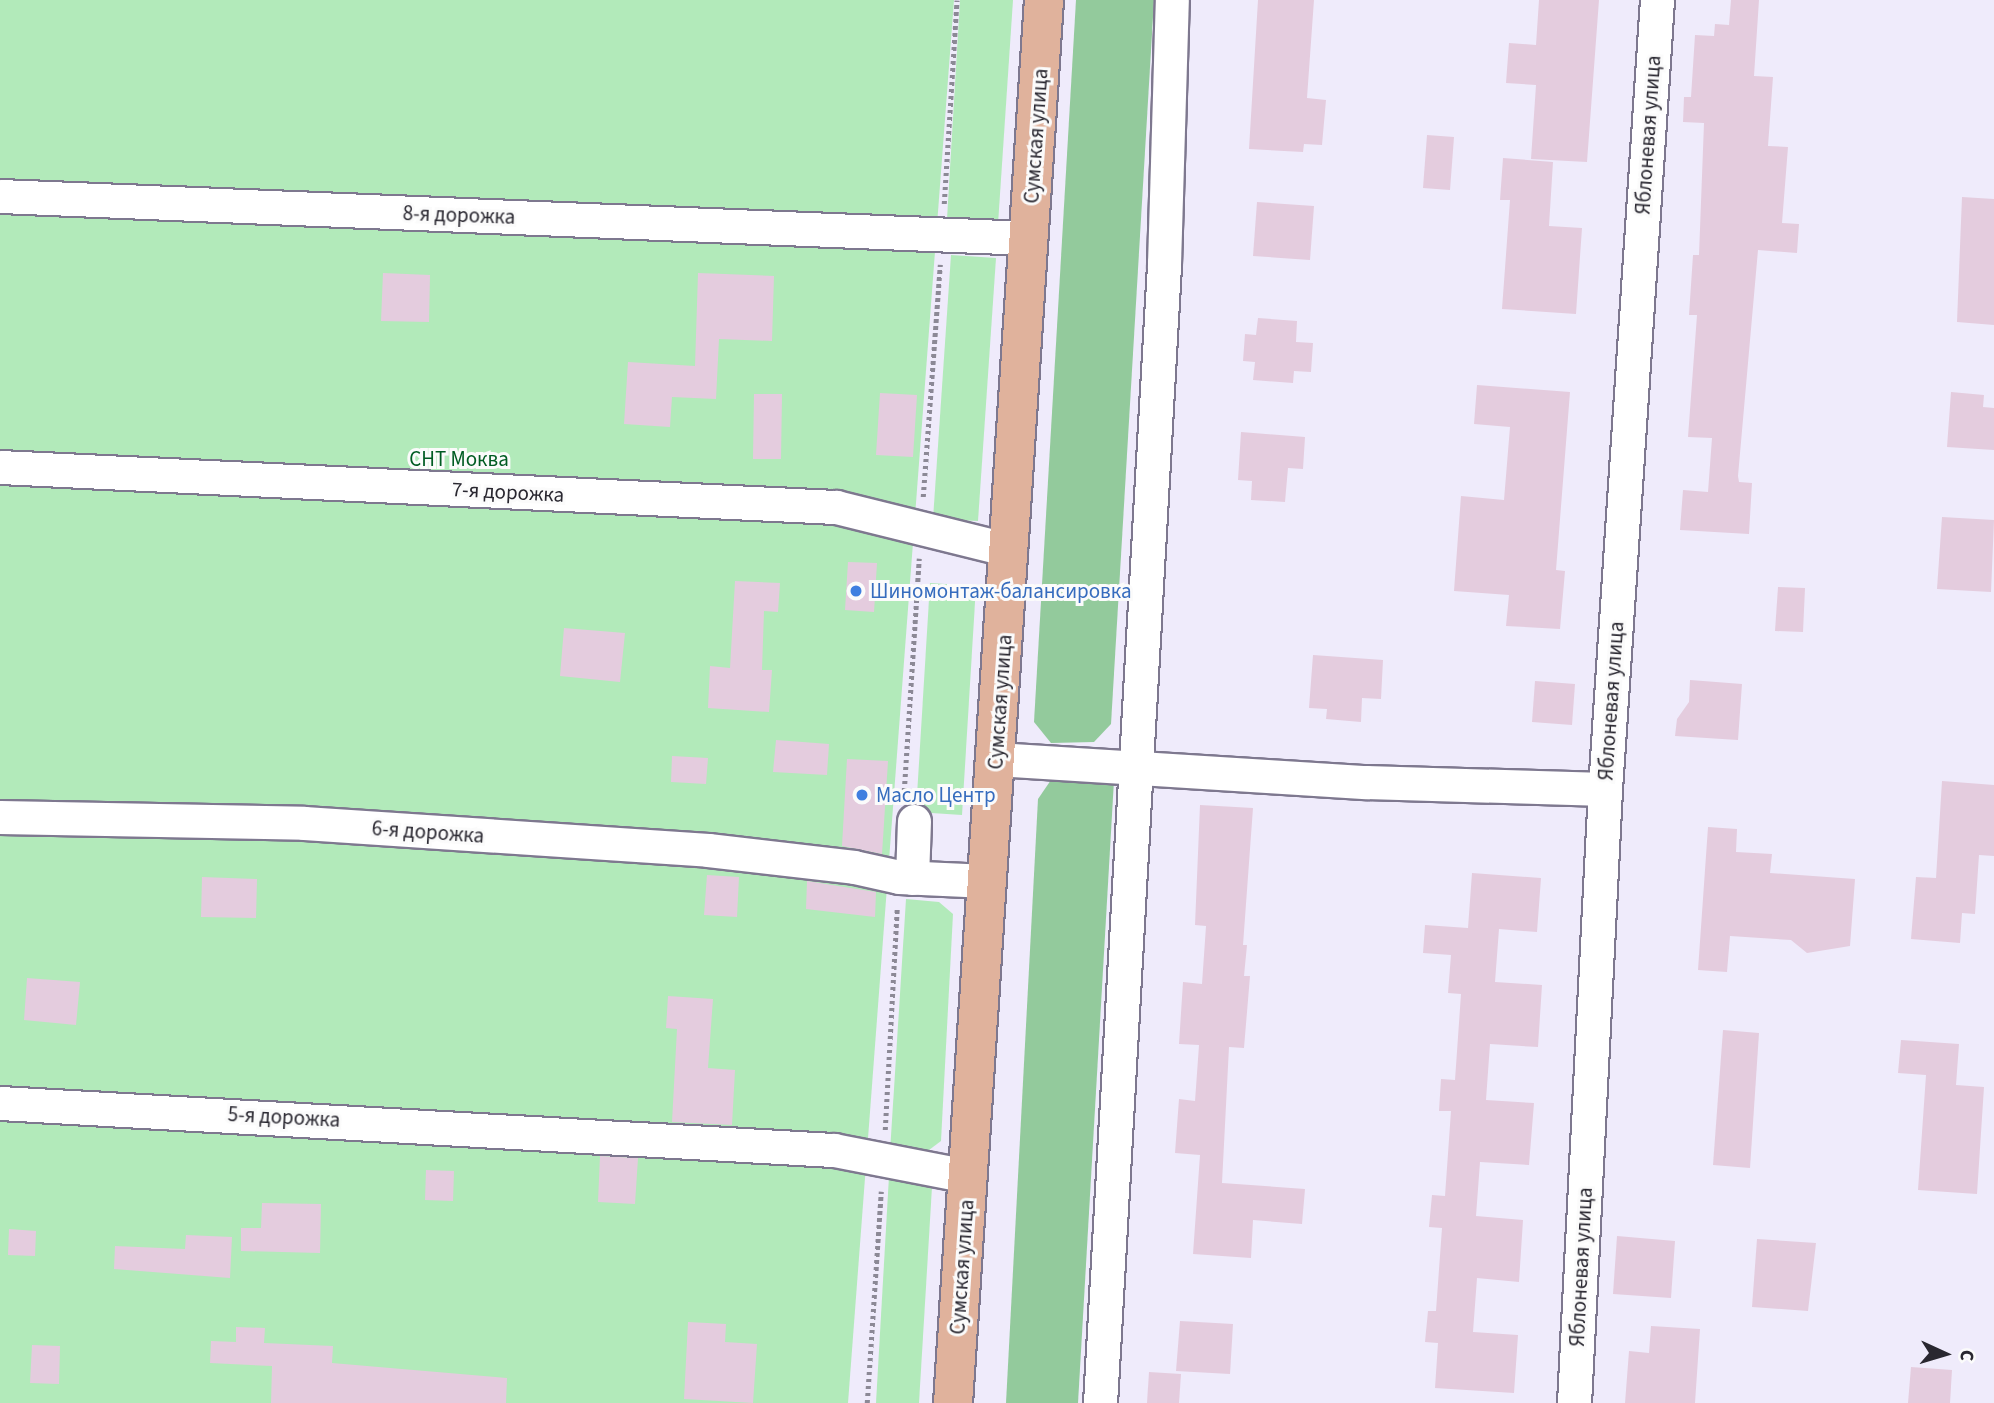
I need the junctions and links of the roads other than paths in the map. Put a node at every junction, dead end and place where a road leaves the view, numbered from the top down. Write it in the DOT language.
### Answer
graph roads {
  1 [pos="1044,0"];
  2 [pos="1172,0"];
  3 [pos="1657,0"];
  4 [pos="0,196"];
  5 [pos="1029,238"];
  6 [pos="0,467"];
  7 [pos="1010,550"];
  8 [pos="996,759"];
  9 [pos="1133,768"];
  10 [pos="1605,789"];
  11 [pos="909,809"];
  12 [pos="0,817"];
  13 [pos="905,878"];
  14 [pos="988,881"];
  15 [pos="0,1103"];
  16 [pos="968,1176"];
  17 [pos="953,1403"];
  18 [pos="1100,1403"];
  19 [pos="1574,1403"];
  1 -- 5 [label="main road, Сумская улица"];
  2 -- 9 [label="street"];
  3 -- 10 [label="street, Яблоневая улица"];
  4 -- 5 [label="street, 8-я дорожка"];
  5 -- 7 [label="main road, Сумская улица"];
  6 -- 7 [label="street, 7-я дорожка"];
  7 -- 8 [label="main road, Сумская улица"];
  8 -- 9 [label="street"];
  8 -- 14 [label="main road, Сумская улица"];
  9 -- 10 [label="street"];
  9 -- 18 [label="street"];
  10 -- 19 [label="street, Яблоневая улица"];
  11 -- 13 [label="street"];
  12 -- 13 [label="street, 6-я дорожка"];
  13 -- 14 [label="street, 6-я дорожка"];
  14 -- 16 [label="main road, Сумская улица"];
  15 -- 16 [label="street, 5-я дорожка"];
  16 -- 17 [label="main road, Сумская улица"];
}
